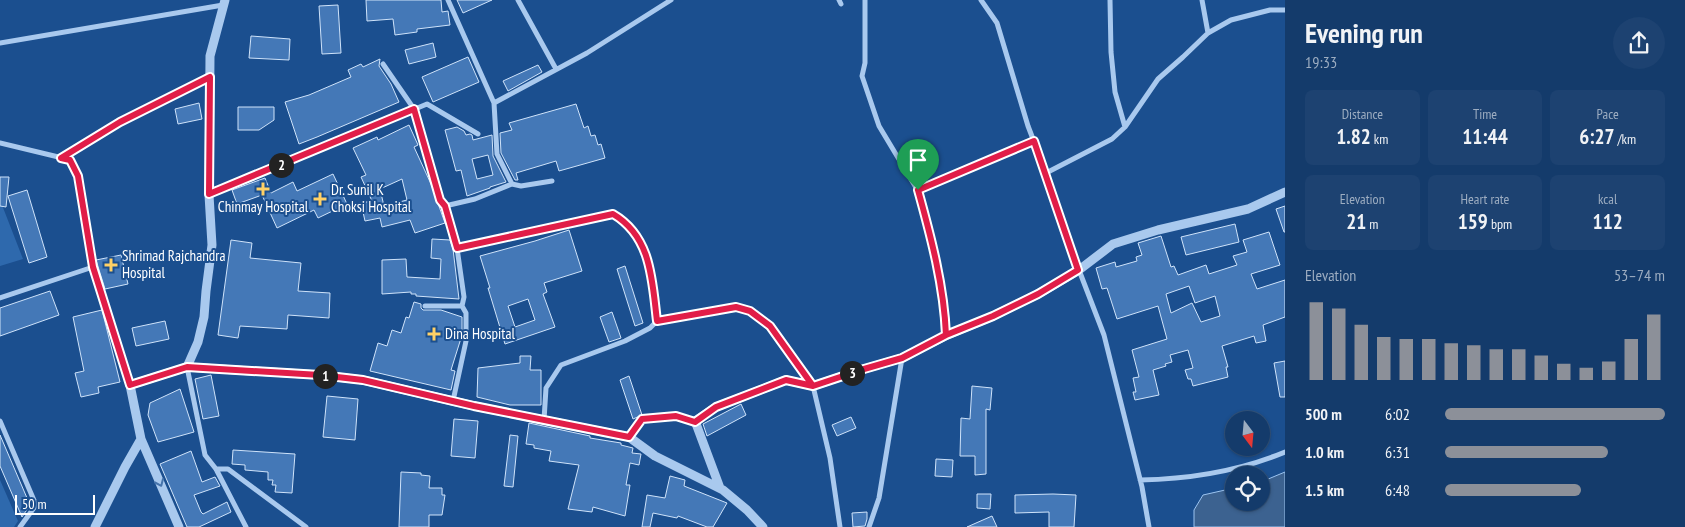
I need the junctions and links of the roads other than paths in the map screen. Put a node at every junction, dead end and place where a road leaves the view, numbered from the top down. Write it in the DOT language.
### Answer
graph roads {
  1 [pos="448,0"];
  2 [pos="518,0"];
  3 [pos="671,0"];
  4 [pos="866,0"];
  5 [pos="981,0"];
  6 [pos="1110,0"];
  7 [pos="1202,0"];
  8 [pos="224,3"];
  9 [pos="1285,10"];
  10 [pos="1208,33"];
  11 [pos="0,43"];
  12 [pos="382,64"];
  13 [pos="556,69"];
  14 [pos="210,77"];
  15 [pos="494,103"];
  16 [pos="414,109"];
  17 [pos="1125,127"];
  18 [pos="478,134"];
  19 [pos="1034,141"];
  20 [pos="0,142"];
  21 [pos="61,158"];
  22 [pos="1046,173"];
  23 [pos="552,181"];
  24 [pos="512,184"];
  25 [pos="918,190"];
  26 [pos="1285,192"];
  27 [pos="209,194"];
  28 [pos="445,206"];
  29 [pos="457,248"];
  30 [pos="93,267"];
  31 [pos="1078,270"];
  32 [pos="0,298"];
  33 [pos="425,306"];
  34 [pos="462,306"];
  35 [pos="657,321"];
  36 [pos="946,335"];
  37 [pos="902,358"];
  38 [pos="187,367"];
  39 [pos="130,385"];
  40 [pos="813,386"];
  41 [pos="453,401"];
  42 [pos="544,420"];
  43 [pos="0,421"];
  44 [pos="695,422"];
  45 [pos="629,437"];
  46 [pos="141,439"];
  47 [pos="1285,452"];
  48 [pos="216,469"];
  49 [pos="1140,480"];
  50 [pos="720,488"];
  51 [pos="20,527"];
  52 [pos="95,527"];
  53 [pos="179,527"];
  54 [pos="246,527"];
  55 [pos="306,527"];
  56 [pos="764,527"];
  57 [pos="840,527"];
  58 [pos="869,527"];
  59 [pos="1149,527"];
  1 -- 15 [label="street"];
  2 -- 13 [label="street"];
  3 -- 13 [label="street"];
  4 -- 25 [label="street"];
  5 -- 19 [label="street"];
  6 -- 17 [label="street"];
  7 -- 10 [label="street"];
  8 -- 11 [label="street"];
  8 -- 14 [label="street"];
  9 -- 10 [label="street"];
  10 -- 17 [label="street"];
  12 -- 16 [label="street"];
  13 -- 15 [label="street"];
  14 -- 21 [label="street"];
  14 -- 27 [label="street"];
  15 -- 24 [label="street"];
  16 -- 18 [label="street"];
  16 -- 27 [label="street"];
  16 -- 28 [label="street"];
  17 -- 22 [label="street"];
  19 -- 22 [label="street"];
  19 -- 25 [label="street"];
  20 -- 21 [label="street"];
  21 -- 30 [label="street"];
  22 -- 31 [label="street"];
  23 -- 24 [label="street"];
  24 -- 28 [label="street"];
  25 -- 36 [label="street"];
  26 -- 31 [label="street"];
  27 -- 38 [label="street"];
  28 -- 29 [label="street"];
  29 -- 34 [label="street"];
  29 -- 35 [label="street"];
  30 -- 32 [label="street"];
  30 -- 39 [label="street"];
  31 -- 36 [label="street"];
  31 -- 49 [label="street"];
  33 -- 34 [label="street"];
  34 -- 41 [label="street"];
  35 -- 40 [label="street"];
  35 -- 42 [label="street"];
  36 -- 37 [label="street"];
  37 -- 40 [label="street"];
  37 -- 58 [label="street"];
  38 -- 39 [label="street"];
  38 -- 41 [label="street"];
  38 -- 48 [label="street"];
  39 -- 46 [label="street"];
  40 -- 44 [label="street"];
  40 -- 57 [label="street"];
  41 -- 42 [label="street"];
  42 -- 45 [label="street"];
  43 -- 51 [label="street"];
  44 -- 45 [label="street"];
  44 -- 50 [label="street"];
  45 -- 50 [label="street"];
  46 -- 52 [label="street"];
  46 -- 53 [label="street, one-way"];
  47 -- 49 [label="street"];
  48 -- 54 [label="street"];
  48 -- 55 [label="street"];
  49 -- 59 [label="street"];
  50 -- 56 [label="street"];
}
